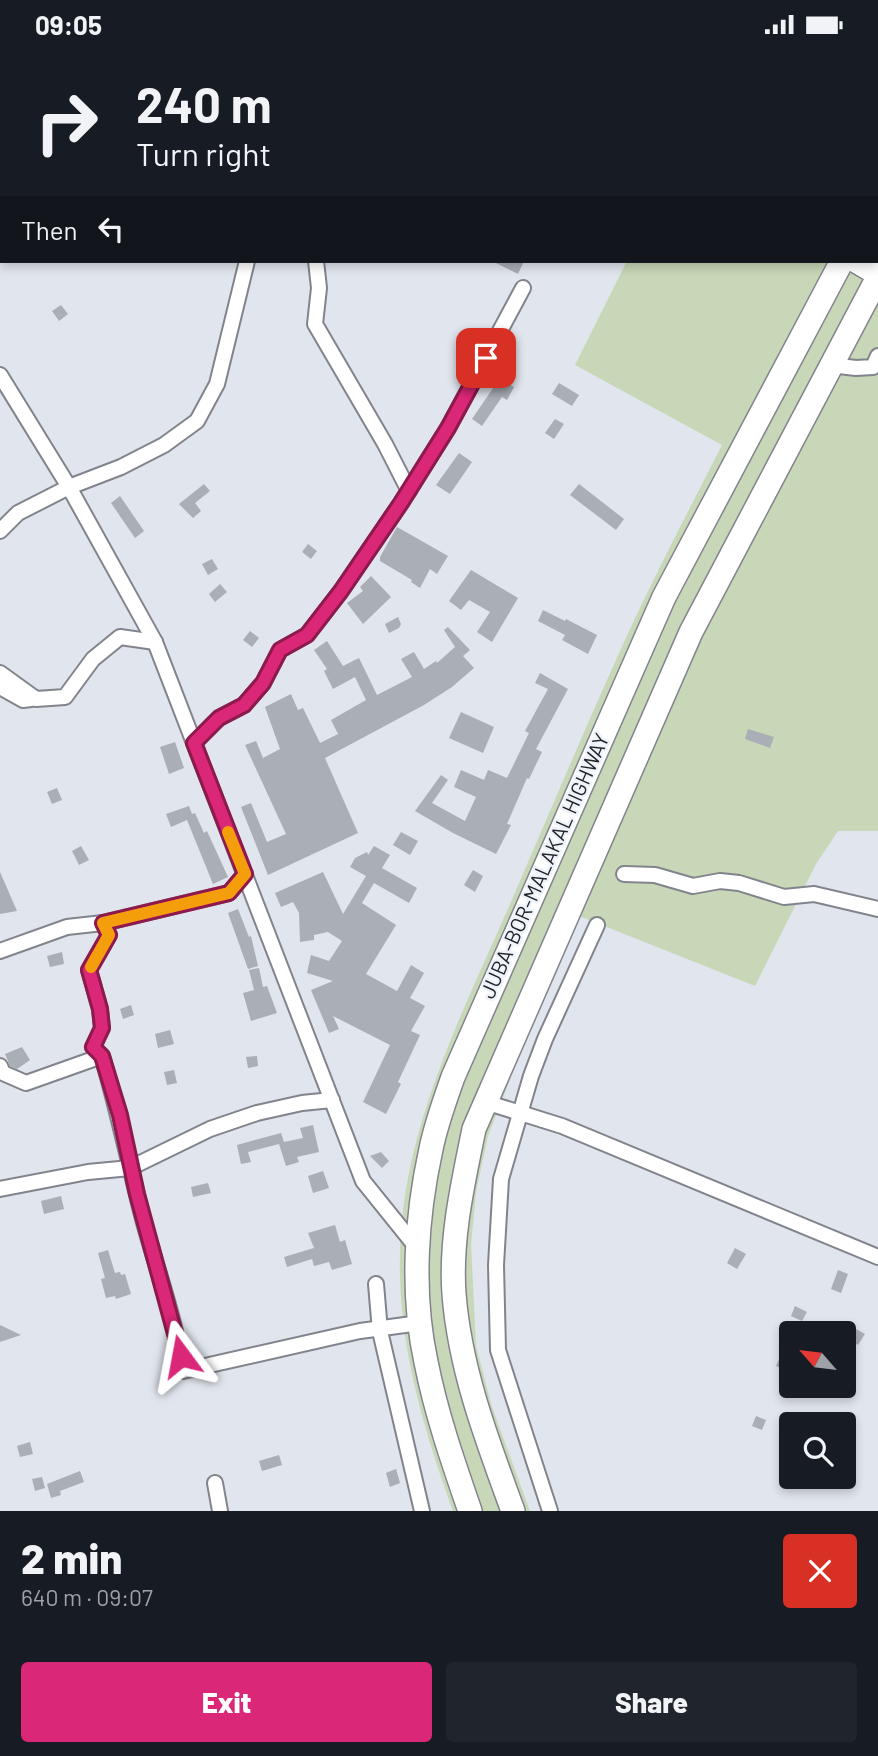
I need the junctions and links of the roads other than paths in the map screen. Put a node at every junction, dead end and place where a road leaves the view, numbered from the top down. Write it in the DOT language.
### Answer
graph roads {
  1 [pos="247,263"];
  2 [pos="316,263"];
  3 [pos="841,263"];
  4 [pos="859,263"];
  5 [pos="878,275"];
  6 [pos="523,288"];
  7 [pos="878,356"];
  8 [pos="830,365"];
  9 [pos="0,375"];
  10 [pos="69,487"];
  11 [pos="409,491"];
  12 [pos="0,531"];
  13 [pos="155,642"];
  14 [pos="0,673"];
  15 [pos="0,687"];
  16 [pos="36,699"];
  17 [pos="194,743"];
  18 [pos="624,873"];
  19 [pos="245,874"];
  20 [pos="878,909"];
  21 [pos="103,923"];
  22 [pos="597,925"];
  23 [pos="0,951"];
  24 [pos="102,1056"];
  25 [pos="0,1066"];
  26 [pos="332,1100"];
  27 [pos="485,1102"];
  28 [pos="521,1114"];
  29 [pos="130,1167"];
  30 [pos="0,1189"];
  31 [pos="417,1248"];
  32 [pos="878,1257"];
  33 [pos="376,1285"];
  34 [pos="420,1323"];
  35 [pos="215,1483"];
  36 [pos="220,1511"];
  37 [pos="422,1511"];
  38 [pos="470,1511"];
  39 [pos="513,1511"];
  40 [pos="550,1511"];
  1 -- 10 [label="street"];
  2 -- 11 [label="street"];
  3 -- 31 [label="highway, JUBA-BOR-MALAKAL HIGHWAY"];
  4 -- 5 [label="highway"];
  5 -- 8 [label="highway, JUBA-BOR-MALAKAL HIGHWAY"];
  6 -- 11 [label="street"];
  7 -- 8 [label="street"];
  8 -- 27 [label="highway, JUBA-BOR-MALAKAL HIGHWAY"];
  9 -- 10 [label="street"];
  10 -- 12 [label="street"];
  10 -- 13 [label="street"];
  11 -- 17 [label="street"];
  13 -- 16 [label="street"];
  13 -- 17 [label="street"];
  14 -- 16 [label="street"];
  15 -- 16 [label="street"];
  17 -- 19 [label="street"];
  18 -- 20 [label="street"];
  19 -- 21 [label="street"];
  19 -- 26 [label="street"];
  21 -- 23 [label="street"];
  21 -- 24 [label="street"];
  22 -- 28 [label="street"];
  24 -- 25 [label="street"];
  24 -- 29 [label="street"];
  26 -- 29 [label="street"];
  26 -- 31 [label="street"];
  27 -- 28 [label="street"];
  27 -- 39 [label="highway, JUBA-BOR-MALAKAL HIGHWAY"];
  28 -- 32 [label="street"];
  28 -- 40 [label="street"];
  29 -- 30 [label="street"];
  29 -- 34 [label="street"];
  31 -- 34 [label="highway, JUBA-BOR-MALAKAL HIGHWAY"];
  33 -- 37 [label="street"];
  34 -- 38 [label="highway, JUBA-BOR-MALAKAL HIGHWAY"];
  35 -- 36 [label="street"];
}
